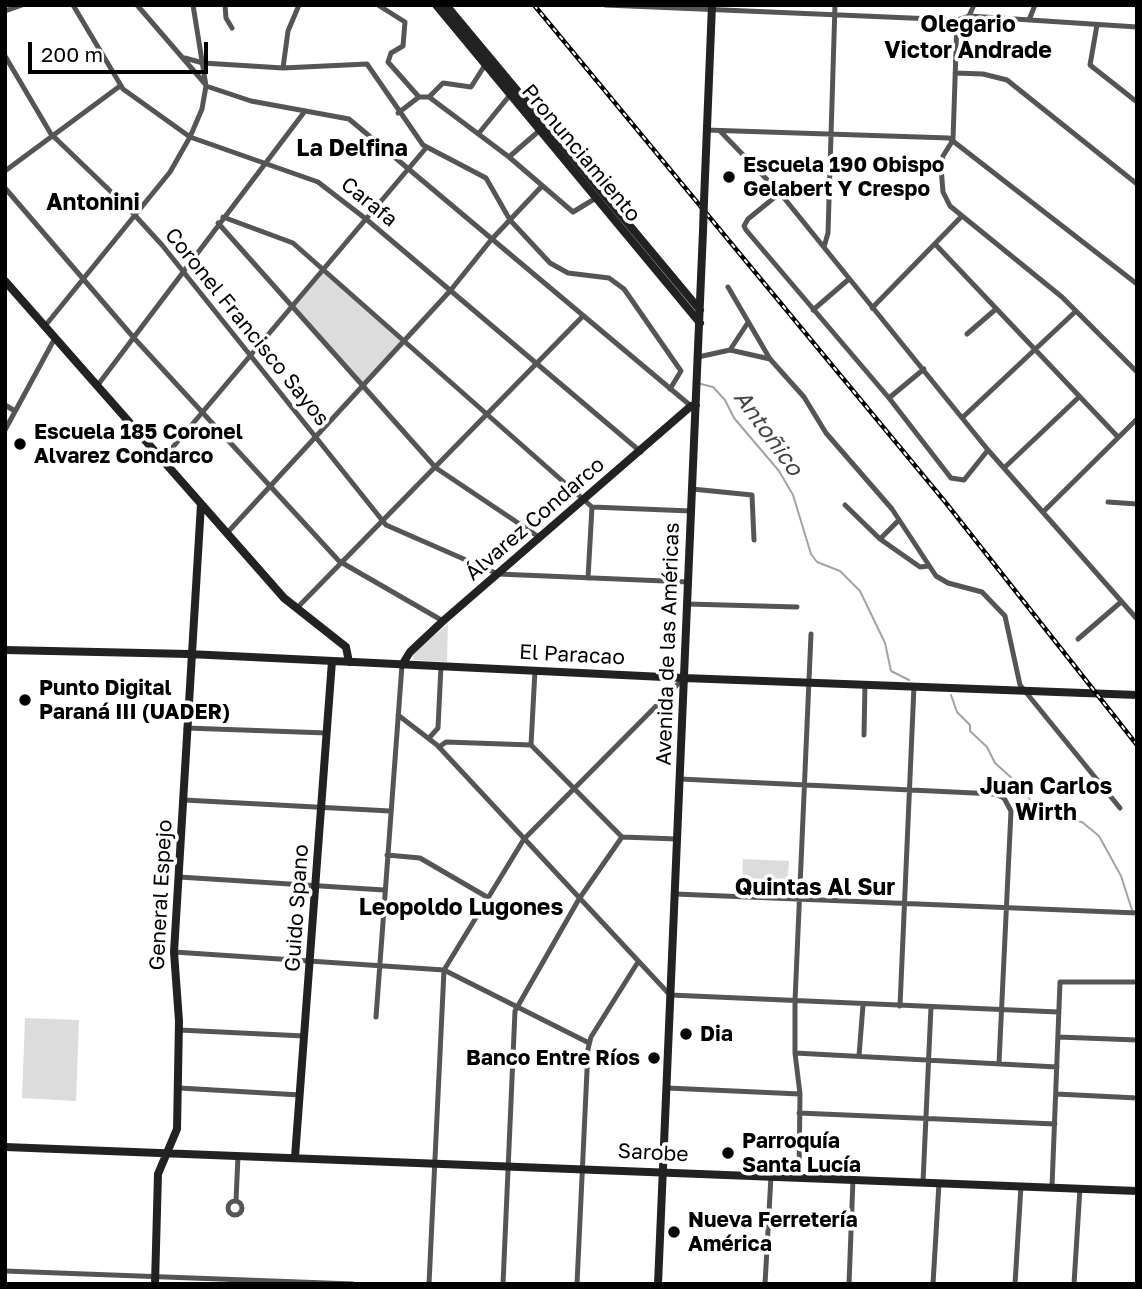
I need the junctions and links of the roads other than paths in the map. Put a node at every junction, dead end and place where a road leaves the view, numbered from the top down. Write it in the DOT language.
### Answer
graph roads {
  1 [pos="22,5"];
  2 [pos="73,5"];
  3 [pos="137,5"];
  4 [pos="193,5"];
  5 [pos="225,5"];
  6 [pos="299,5"];
  7 [pos="378,5"];
  8 [pos="436,5"];
  9 [pos="446,5"];
  10 [pos="607,5"];
  11 [pos="835,5"];
  12 [pos="974,5"];
  13 [pos="1035,5"];
  14 [pos="711,7"];
  15 [pos="5,11"];
  16 [pos="835,14"];
  17 [pos="969,16"];
  18 [pos="957,20"];
  19 [pos="1029,20"];
  20 [pos="1097,25"];
  21 [pos="1137,27"];
  22 [pos="232,28"];
  23 [pos="5,56"];
  24 [pos="185,58"];
  25 [pos="203,64"];
  26 [pos="485,65"];
  27 [pos="283,68"];
  28 [pos="955,73"];
  29 [pos="120,86"];
  30 [pos="206,86"];
  31 [pos="510,95"];
  32 [pos="419,97"];
  33 [pos="429,97"];
  34 [pos="1137,102"];
  35 [pos="305,111"];
  36 [pos="398,113"];
  37 [pos="540,130"];
  38 [pos="706,130"];
  39 [pos="720,131"];
  40 [pos="479,133"];
  41 [pos="51,134"];
  42 [pos="831,135"];
  43 [pos="190,137"];
  44 [pos="953,140"];
  45 [pos="426,148"];
  46 [pos="509,157"];
  47 [pos="265,162"];
  48 [pos="409,169"];
  49 [pos="5,171"];
  50 [pos="1137,184"];
  51 [pos="542,186"];
  52 [pos="5,188"];
  53 [pos="780,192"];
  54 [pos="596,198"];
  55 [pos="135,215"];
  56 [pos="962,216"];
  57 [pos="223,217"];
  58 [pos="366,219"];
  59 [pos="510,220"];
  60 [pos="218,223"];
  61 [pos="491,240"];
  62 [pos="936,245"];
  63 [pos="824,247"];
  64 [pos="323,268"];
  65 [pos="182,271"];
  66 [pos="849,279"];
  67 [pos="5,281"];
  68 [pos="83,281"];
  69 [pos="1137,284"];
  70 [pos="728,287"];
  71 [pos="681,288"];
  72 [pos="701,289"];
  73 [pos="450,291"];
  74 [pos="292,305"];
  75 [pos="872,308"];
  76 [pos="996,309"];
  77 [pos="700,310"];
  78 [pos="813,310"];
  79 [pos="1076,311"];
  80 [pos="583,316"];
  81 [pos="700,323"];
  82 [pos="747,324"];
  83 [pos="45,326"];
  84 [pos="967,334"];
  85 [pos="55,338"];
  86 [pos="134,338"];
  87 [pos="403,339"];
  88 [pos="730,350"];
  89 [pos="1035,352"];
  90 [pos="250,356"];
  91 [pos="698,357"];
  92 [pos="770,359"];
  93 [pos="537,364"];
  94 [pos="923,369"];
  95 [pos="1137,372"];
  96 [pos="362,384"];
  97 [pos="97,386"];
  98 [pos="670,388"];
  99 [pos="1079,397"];
  100 [pos="889,398"];
  101 [pos="5,405"];
  102 [pos="693,406"];
  103 [pos="15,411"];
  104 [pos="202,413"];
  105 [pos="486,416"];
  106 [pos="963,417"];
  107 [pos="1137,419"];
  108 [pos="5,429"];
  109 [pos="316,436"];
  110 [pos="1118,438"];
  111 [pos="988,450"];
  112 [pos="641,452"];
  113 [pos="162,460"];
  114 [pos="1004,467"];
  115 [pos="436,468"];
  116 [pos="270,486"];
  117 [pos="692,489"];
  118 [pos="584,500"];
  119 [pos="1108,502"];
  120 [pos="201,503"];
  121 [pos="1137,504"];
  122 [pos="845,505"];
  123 [pos="592,507"];
  124 [pos="691,511"];
  125 [pos="1043,512"];
  126 [pos="899,520"];
  127 [pos="383,522"];
  128 [pos="227,533"];
  129 [pos="541,538"];
  130 [pos="880,538"];
  131 [pos="754,540"];
  132 [pos="342,563"];
  133 [pos="928,566"];
  134 [pos="498,574"];
  135 [pos="589,578"];
  136 [pos="688,582"];
  137 [pos="1121,602"];
  138 [pos="687,604"];
  139 [pos="797,607"];
  140 [pos="295,610"];
  141 [pos="1137,618"];
  142 [pos="443,621"];
  143 [pos="811,634"];
  144 [pos="1078,639"];
  145 [pos="5,650"];
  146 [pos="190,654"];
  147 [pos="332,662"];
  148 [pos="349,662"];
  149 [pos="402,664"];
  150 [pos="441,666"];
  151 [pos="535,670"];
  152 [pos="684,678"];
  153 [pos="810,682"];
  154 [pos="865,684"];
  155 [pos="914,686"];
  156 [pos="1025,690"];
  157 [pos="1137,695"];
  158 [pos="398,715"];
  159 [pos="186,728"];
  160 [pos="327,733"];
  161 [pos="864,735"];
  162 [pos="429,738"];
  163 [pos="531,745"];
  164 [pos="439,747"];
  165 [pos="680,779"];
  166 [pos="805,785"];
  167 [pos="574,789"];
  168 [pos="908,790"];
  169 [pos="184,800"];
  170 [pos="322,807"];
  171 [pos="1120,808"];
  172 [pos="390,811"];
  173 [pos="622,837"];
  174 [pos="524,839"];
  175 [pos="677,839"];
  176 [pos="387,855"];
  177 [pos="179,877"];
  178 [pos="316,885"];
  179 [pos="384,890"];
  180 [pos="675,894"];
  181 [pos="487,897"];
  182 [pos="579,899"];
  183 [pos="800,899"];
  184 [pos="904,905"];
  185 [pos="1007,909"];
  186 [pos="1137,913"];
  187 [pos="174,952"];
  188 [pos="310,961"];
  189 [pos="638,962"];
  190 [pos="379,964"];
  191 [pos="444,970"];
  192 [pos="1137,982"];
  193 [pos="670,995"];
  194 [pos="795,1001"];
  195 [pos="517,1004"];
  196 [pos="863,1005"];
  197 [pos="900,1006"];
  198 [pos="931,1007"];
  199 [pos="1003,1010"];
  200 [pos="1058,1012"];
  201 [pos="376,1017"];
  202 [pos="179,1030"];
  203 [pos="304,1036"];
  204 [pos="1058,1037"];
  205 [pos="1137,1040"];
  206 [pos="589,1043"];
  207 [pos="795,1053"];
  208 [pos="859,1055"];
  209 [pos="928,1060"];
  210 [pos="999,1063"];
  211 [pos="1057,1067"];
  212 [pos="179,1088"];
  213 [pos="667,1088"];
  214 [pos="800,1094"];
  215 [pos="1056,1094"];
  216 [pos="300,1095"];
  217 [pos="1137,1098"];
  218 [pos="799,1113"];
  219 [pos="926,1119"];
  220 [pos="1055,1124"];
  221 [pos="5,1147"];
  222 [pos="167,1151"];
  223 [pos="238,1154"];
  224 [pos="295,1157"];
  225 [pos="435,1162"];
  226 [pos="509,1165"];
  227 [pos="582,1168"];
  228 [pos="663,1172"];
  229 [pos="771,1176"];
  230 [pos="799,1177"];
  231 [pos="853,1180"];
  232 [pos="923,1182"];
  233 [pos="940,1182"];
  234 [pos="1021,1186"];
  235 [pos="1052,1187"];
  236 [pos="1080,1188"];
  237 [pos="1137,1191"];
  238 [pos="236,1201"];
  239 [pos="5,1271"];
  240 [pos="156,1280"];
  241 [pos="353,1284"];
  242 [pos="429,1284"];
  243 [pos="503,1284"];
  244 [pos="577,1284"];
  245 [pos="658,1284"];
  246 [pos="765,1284"];
  247 [pos="849,1284"];
  248 [pos="933,1284"];
  249 [pos="1015,1284"];
  250 [pos="1074,1284"];
  1 -- 15 [label="street"];
  2 -- 29 [label="street, Carafa"];
  3 -- 24 [label="street"];
  4 -- 25 [label="street"];
  5 -- 22 [label="street"];
  6 -- 27 [label="street"];
  7 -- 32 [label="street"];
  8 -- 26 [label="main road, Pronunciamiento"];
  9 -- 71 [label="main road, Pronunciamiento"];
  10 -- 14 [label="street"];
  11 -- 16 [label="street"];
  12 -- 17 [label="street"];
  13 -- 19 [label="street"];
  14 -- 16 [label="street"];
  14 -- 38 [label="main road, Avenida de las Américas"];
  16 -- 18 [label="street"];
  16 -- 42 [label="street"];
  17 -- 18 [label="street"];
  17 -- 19 [label="street"];
  18 -- 28 [label="street"];
  19 -- 20 [label="street"];
  20 -- 21 [label="street"];
  20 -- 34 [label="street"];
  23 -- 41 [label="street, Coronel Francisco Sayos"];
  24 -- 25 [label="street"];
  24 -- 30 [label="street"];
  25 -- 27 [label="street"];
  25 -- 30 [label="street"];
  26 -- 31 [label="main road, Pronunciamiento"];
  26 -- 33 [label="street"];
  27 -- 36 [label="street"];
  28 -- 44 [label="street"];
  28 -- 50 [label="street"];
  29 -- 41 [label="street"];
  29 -- 43 [label="street, Carafa"];
  30 -- 35 [label="street"];
  30 -- 43 [label="street"];
  31 -- 37 [label="main road, Pronunciamiento"];
  31 -- 40 [label="street"];
  32 -- 33 [label="street"];
  32 -- 36 [label="street"];
  33 -- 40 [label="street"];
  35 -- 47 [label="street"];
  35 -- 48 [label="street"];
  36 -- 45 [label="street"];
  37 -- 46 [label="street"];
  37 -- 54 [label="main road, Pronunciamiento"];
  38 -- 39 [label="street"];
  38 -- 72 [label="main road, Avenida de las Américas, bridge"];
  39 -- 42 [label="street"];
  39 -- 53 [label="street"];
  40 -- 46 [label="street"];
  41 -- 49 [label="street"];
  41 -- 55 [label="street, Coronel Francisco Sayos"];
  42 -- 44 [label="street"];
  42 -- 63 [label="street"];
  43 -- 47 [label="street, Carafa"];
  43 -- 55 [label="street"];
  44 -- 56 [label="street"];
  44 -- 69 [label="street"];
  45 -- 48 [label="street"];
  45 -- 59 [label="street"];
  46 -- 51 [label="street"];
  47 -- 57 [label="street"];
  47 -- 58 [label="street, Carafa"];
  48 -- 58 [label="street"];
  48 -- 61 [label="street"];
  51 -- 54 [label="street"];
  51 -- 59 [label="street"];
  52 -- 68 [label="street"];
  53 -- 63 [label="street"];
  53 -- 78 [label="street"];
  54 -- 81 [label="main road, Pronunciamiento"];
  55 -- 65 [label="street, Coronel Francisco Sayos"];
  55 -- 68 [label="street"];
  56 -- 62 [label="street"];
  56 -- 79 [label="street"];
  57 -- 60 [label="street"];
  57 -- 64 [label="street"];
  58 -- 64 [label="street"];
  58 -- 73 [label="street, Carafa"];
  59 -- 61 [label="street"];
  59 -- 98 [label="street"];
  60 -- 65 [label="street"];
  60 -- 74 [label="street"];
  61 -- 73 [label="street"];
  61 -- 80 [label="street"];
  62 -- 75 [label="street"];
  62 -- 76 [label="street"];
  63 -- 66 [label="street"];
  64 -- 74 [label="street"];
  64 -- 87 [label="street"];
  65 -- 86 [label="street"];
  65 -- 90 [label="street, Coronel Francisco Sayos"];
  66 -- 75 [label="street"];
  66 -- 78 [label="street"];
  67 -- 83 [label="main road"];
  68 -- 83 [label="street"];
  68 -- 86 [label="street"];
  70 -- 82 [label="street"];
  71 -- 72 [label="main road"];
  71 -- 77 [label="main road, Pronunciamiento"];
  72 -- 77 [label="main road, Avenida de las Américas"];
  73 -- 87 [label="street"];
  73 -- 93 [label="street, Carafa"];
  74 -- 90 [label="street"];
  74 -- 96 [label="street"];
  75 -- 94 [label="street"];
  76 -- 84 [label="street"];
  76 -- 89 [label="street"];
  77 -- 81 [label="main road, Avenida de las Américas"];
  78 -- 100 [label="street"];
  79 -- 89 [label="street"];
  79 -- 95 [label="street"];
  80 -- 93 [label="street"];
  80 -- 98 [label="street"];
  81 -- 91 [label="main road, Avenida de las Américas"];
  82 -- 88 [label="street"];
  82 -- 92 [label="street"];
  83 -- 85 [label="main road"];
  85 -- 97 [label="main road"];
  85 -- 103 [label="street"];
  86 -- 97 [label="street"];
  86 -- 104 [label="street"];
  87 -- 96 [label="street"];
  87 -- 105 [label="street"];
  88 -- 91 [label="street"];
  88 -- 92 [label="street"];
  89 -- 99 [label="street"];
  89 -- 106 [label="street"];
  90 -- 104 [label="street"];
  90 -- 109 [label="street, Coronel Francisco Sayos"];
  91 -- 102 [label="main road, Avenida de las Américas"];
  92 -- 126 [label="street"];
  93 -- 105 [label="street"];
  93 -- 112 [label="street, Carafa"];
  94 -- 100 [label="street"];
  94 -- 106 [label="street"];
  96 -- 109 [label="street"];
  96 -- 115 [label="street"];
  97 -- 113 [label="main road"];
  98 -- 102 [label="street"];
  99 -- 110 [label="street"];
  99 -- 114 [label="street"];
  100 -- 111 [label="street"];
  101 -- 103 [label="street"];
  102 -- 112 [label="main road, Álvarez Condarco"];
  102 -- 117 [label="main road, Avenida de las Américas"];
  103 -- 108 [label="street"];
  104 -- 113 [label="street"];
  104 -- 116 [label="street"];
  105 -- 115 [label="street"];
  105 -- 118 [label="street"];
  106 -- 111 [label="street"];
  107 -- 110 [label="street"];
  109 -- 116 [label="street"];
  109 -- 127 [label="street, Coronel Francisco Sayos"];
  110 -- 125 [label="street"];
  111 -- 114 [label="street"];
  112 -- 118 [label="main road, Álvarez Condarco"];
  113 -- 120 [label="main road"];
  114 -- 125 [label="street"];
  115 -- 127 [label="street"];
  115 -- 129 [label="street"];
  116 -- 128 [label="street"];
  116 -- 132 [label="street"];
  117 -- 124 [label="main road, Avenida de las Américas"];
  117 -- 131 [label="street"];
  118 -- 123 [label="street"];
  118 -- 129 [label="main road, Álvarez Condarco"];
  119 -- 121 [label="street"];
  120 -- 128 [label="main road"];
  120 -- 146 [label="main road, General Espejo"];
  122 -- 130 [label="street"];
  123 -- 124 [label="street"];
  123 -- 135 [label="street"];
  124 -- 136 [label="main road, Avenida de las Américas"];
  125 -- 137 [label="street"];
  126 -- 130 [label="street"];
  126 -- 133 [label="street"];
  127 -- 132 [label="street"];
  127 -- 134 [label="street, Coronel Francisco Sayos"];
  128 -- 140 [label="main road"];
  129 -- 134 [label="main road, Álvarez Condarco"];
  130 -- 133 [label="street"];
  132 -- 140 [label="street"];
  132 -- 142 [label="street"];
  133 -- 156 [label="street"];
  134 -- 135 [label="street"];
  134 -- 142 [label="main road, Álvarez Condarco"];
  135 -- 136 [label="street"];
  136 -- 138 [label="main road, Avenida de las Américas"];
  137 -- 141 [label="street"];
  137 -- 144 [label="street"];
  138 -- 139 [label="street"];
  138 -- 152 [label="main road, Avenida de las Américas"];
  140 -- 148 [label="main road"];
  142 -- 149 [label="main road, Álvarez Condarco"];
  143 -- 153 [label="street"];
  145 -- 146 [label="main road, El Paracao"];
  146 -- 147 [label="main road, El Paracao"];
  146 -- 159 [label="main road, General Espejo"];
  147 -- 148 [label="main road, El Paracao"];
  147 -- 160 [label="main road, Guido Spano"];
  148 -- 149 [label="main road, El Paracao"];
  149 -- 150 [label="main road, El Paracao"];
  149 -- 158 [label="street"];
  150 -- 151 [label="main road, El Paracao"];
  150 -- 162 [label="street"];
  151 -- 152 [label="main road, El Paracao"];
  151 -- 163 [label="street"];
  152 -- 153 [label="main road, El Paracao"];
  152 -- 165 [label="main road, Avenida de las Américas"];
  152 -- 167 [label="street"];
  153 -- 154 [label="main road, El Paracao"];
  153 -- 166 [label="street"];
  154 -- 155 [label="main road, El Paracao"];
  154 -- 161 [label="street"];
  155 -- 156 [label="main road, El Paracao"];
  155 -- 168 [label="street"];
  156 -- 157 [label="main road, El Paracao"];
  156 -- 171 [label="street"];
  158 -- 162 [label="street"];
  158 -- 172 [label="street"];
  159 -- 160 [label="street"];
  159 -- 169 [label="main road, General Espejo"];
  160 -- 170 [label="main road, Guido Spano"];
  162 -- 164 [label="street"];
  163 -- 164 [label="street"];
  163 -- 167 [label="street"];
  164 -- 174 [label="street"];
  165 -- 166 [label="street"];
  165 -- 175 [label="main road, Avenida de las Américas"];
  166 -- 168 [label="street"];
  166 -- 183 [label="street"];
  167 -- 173 [label="street"];
  167 -- 174 [label="street"];
  168 -- 184 [label="street"];
  168 -- 185 [label="street"];
  169 -- 170 [label="street"];
  169 -- 177 [label="main road, General Espejo"];
  170 -- 172 [label="street"];
  170 -- 178 [label="main road, Guido Spano"];
  172 -- 176 [label="street"];
  173 -- 175 [label="street"];
  173 -- 182 [label="street"];
  174 -- 181 [label="street"];
  174 -- 182 [label="street"];
  175 -- 180 [label="main road, Avenida de las Américas"];
  176 -- 179 [label="street"];
  176 -- 181 [label="street"];
  177 -- 178 [label="street"];
  177 -- 187 [label="main road, General Espejo"];
  178 -- 179 [label="street"];
  178 -- 188 [label="main road, Guido Spano"];
  179 -- 190 [label="street"];
  180 -- 183 [label="street"];
  180 -- 193 [label="main road, Avenida de las Américas"];
  181 -- 191 [label="street"];
  182 -- 189 [label="street"];
  182 -- 195 [label="street"];
  183 -- 184 [label="street"];
  183 -- 194 [label="street"];
  184 -- 185 [label="street"];
  184 -- 197 [label="street"];
  185 -- 186 [label="street"];
  185 -- 199 [label="street"];
  187 -- 188 [label="street"];
  187 -- 202 [label="main road, General Espejo"];
  188 -- 190 [label="street"];
  188 -- 203 [label="main road, Guido Spano"];
  189 -- 193 [label="street"];
  189 -- 206 [label="street"];
  190 -- 191 [label="street"];
  190 -- 201 [label="street"];
  191 -- 195 [label="street"];
  191 -- 225 [label="street"];
  192 -- 200 [label="street"];
  193 -- 194 [label="street"];
  193 -- 213 [label="main road, Avenida de las Américas"];
  194 -- 196 [label="street"];
  194 -- 207 [label="street"];
  195 -- 206 [label="street"];
  195 -- 226 [label="street"];
  196 -- 197 [label="street"];
  196 -- 208 [label="street"];
  197 -- 198 [label="street"];
  198 -- 199 [label="street"];
  198 -- 209 [label="street"];
  199 -- 200 [label="street"];
  199 -- 210 [label="street"];
  200 -- 204 [label="street"];
  202 -- 203 [label="street"];
  202 -- 212 [label="main road, General Espejo"];
  203 -- 216 [label="main road, Guido Spano"];
  204 -- 205 [label="street"];
  204 -- 211 [label="street"];
  206 -- 227 [label="street"];
  207 -- 208 [label="street"];
  207 -- 214 [label="street"];
  208 -- 209 [label="street"];
  209 -- 210 [label="street"];
  209 -- 219 [label="street"];
  210 -- 211 [label="street"];
  211 -- 215 [label="street"];
  212 -- 216 [label="street"];
  212 -- 222 [label="main road, General Espejo"];
  213 -- 214 [label="street"];
  213 -- 228 [label="main road, Avenida de las Américas"];
  214 -- 218 [label="street"];
  215 -- 217 [label="street"];
  215 -- 220 [label="street"];
  216 -- 224 [label="main road, Guido Spano"];
  218 -- 219 [label="street"];
  218 -- 230 [label="street"];
  219 -- 220 [label="street"];
  219 -- 232 [label="street"];
  220 -- 235 [label="street"];
  221 -- 222 [label="main road, Sarobe"];
  222 -- 223 [label="main road, Sarobe"];
  222 -- 240 [label="main road, General Espejo"];
  223 -- 224 [label="main road, Sarobe"];
  223 -- 238 [label="street"];
  224 -- 225 [label="main road, Sarobe"];
  225 -- 226 [label="main road, Sarobe"];
  225 -- 242 [label="street"];
  226 -- 227 [label="main road, Sarobe"];
  226 -- 243 [label="street"];
  227 -- 228 [label="main road, Sarobe"];
  227 -- 244 [label="street"];
  228 -- 229 [label="main road, Sarobe"];
  228 -- 245 [label="main road, Avenida de las Américas"];
  229 -- 230 [label="main road, Sarobe"];
  229 -- 246 [label="street"];
  230 -- 231 [label="main road, Sarobe"];
  231 -- 232 [label="main road, Sarobe"];
  231 -- 247 [label="street"];
  232 -- 233 [label="main road, Sarobe"];
  233 -- 234 [label="main road, Sarobe"];
  233 -- 248 [label="street"];
  234 -- 235 [label="main road, Sarobe"];
  234 -- 249 [label="street"];
  235 -- 236 [label="main road, Sarobe"];
  236 -- 237 [label="main road, Sarobe"];
  236 -- 250 [label="street"];
  239 -- 240 [label="street"];
  240 -- 241 [label="street"];
}
